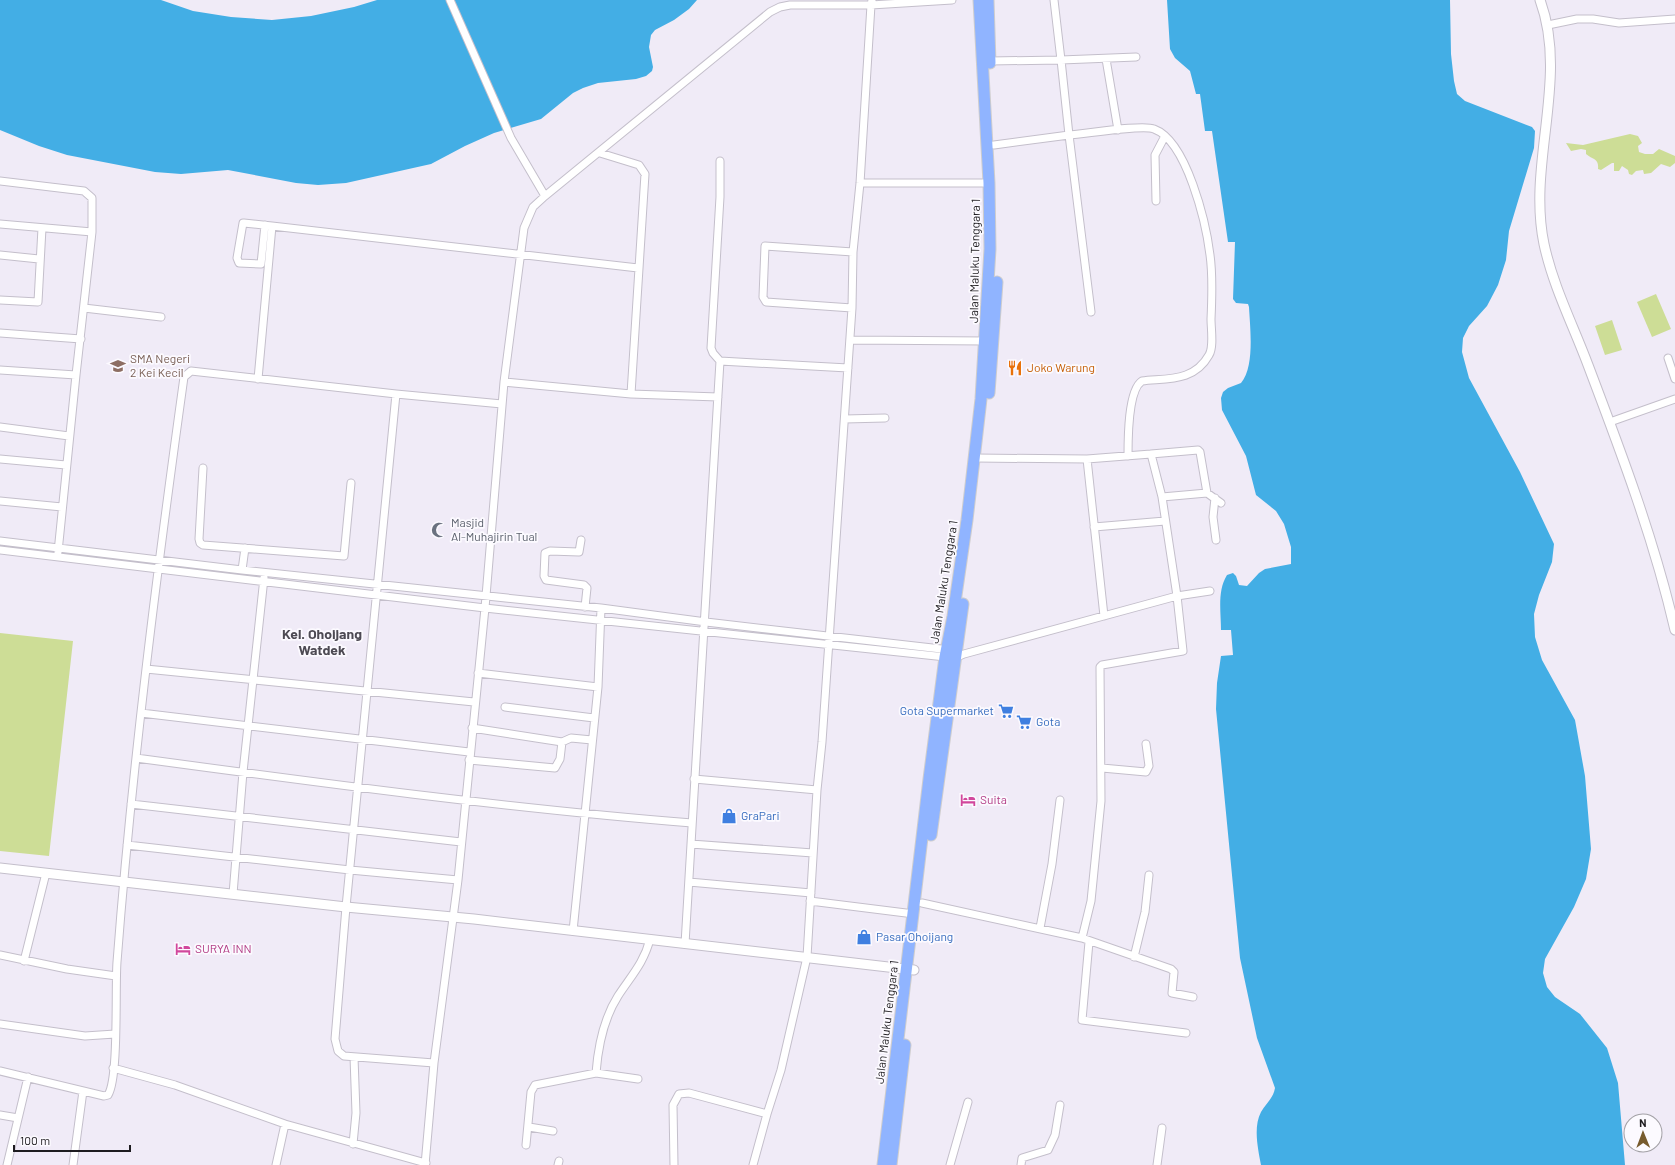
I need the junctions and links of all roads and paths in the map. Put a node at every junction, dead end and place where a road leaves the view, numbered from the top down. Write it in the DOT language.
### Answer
graph roads {
  1 [pos="450,0"];
  2 [pos="952,0"];
  3 [pos="979,0"];
  4 [pos="988,0"];
  5 [pos="1054,0"];
  6 [pos="1540,0"];
  7 [pos="872,3"];
  8 [pos="1675,19"];
  9 [pos="1548,25"];
  10 [pos="1136,57"];
  11 [pos="1106,59"];
  12 [pos="1061,60"];
  13 [pos="990,61"];
  14 [pos="1118,130"];
  15 [pos="1069,136"];
  16 [pos="1165,136"];
  17 [pos="994,145"];
  18 [pos="600,153"];
  19 [pos="720,161"];
  20 [pos="0,181"];
  21 [pos="860,183"];
  22 [pos="989,183"];
  23 [pos="545,196"];
  24 [pos="1156,201"];
  25 [pos="0,224"];
  26 [pos="269,225"];
  27 [pos="42,228"];
  28 [pos="92,232"];
  29 [pos="853,252"];
  30 [pos="520,253"];
  31 [pos="0,255"];
  32 [pos="39,259"];
  33 [pos="638,268"];
  34 [pos="0,300"];
  35 [pos="84,308"];
  36 [pos="852,308"];
  37 [pos="1091,312"];
  38 [pos="161,317"];
  39 [pos="0,333"];
  40 [pos="81,339"];
  41 [pos="850,340"];
  42 [pos="986,341"];
  43 [pos="1668,358"];
  44 [pos="720,361"];
  45 [pos="848,368"];
  46 [pos="0,370"];
  47 [pos="76,375"];
  48 [pos="258,379"];
  49 [pos="1675,379"];
  50 [pos="504,382"];
  51 [pos="396,394"];
  52 [pos="631,394"];
  53 [pos="718,397"];
  54 [pos="1675,399"];
  55 [pos="502,404"];
  56 [pos="885,418"];
  57 [pos="844,419"];
  58 [pos="1610,422"];
  59 [pos="0,427"];
  60 [pos="69,436"];
  61 [pos="1151,454"];
  62 [pos="1128,456"];
  63 [pos="979,458"];
  64 [pos="0,459"];
  65 [pos="1087,459"];
  66 [pos="66,465"];
  67 [pos="203,468"];
  68 [pos="351,483"];
  69 [pos="1207,493"];
  70 [pos="1162,497"];
  71 [pos="1215,498"];
  72 [pos="0,501"];
  73 [pos="1221,503"];
  74 [pos="62,507"];
  75 [pos="1165,521"];
  76 [pos="1094,527"];
  77 [pos="581,540"];
  78 [pos="1216,540"];
  79 [pos="0,541"];
  80 [pos="58,548"];
  81 [pos="245,548"];
  82 [pos="0,550"];
  83 [pos="57,557"];
  84 [pos="159,560"];
  85 [pos="158,569"];
  86 [pos="242,570"];
  87 [pos="265,572"];
  88 [pos="263,581"];
  89 [pos="379,584"];
  90 [pos="1210,591"];
  91 [pos="377,595"];
  92 [pos="485,596"];
  93 [pos="1176,596"];
  94 [pos="585,607"];
  95 [pos="484,608"];
  96 [pos="601,608"];
  97 [pos="1104,616"];
  98 [pos="601,619"];
  99 [pos="706,622"];
  100 [pos="1675,630"];
  101 [pos="705,632"];
  102 [pos="830,636"];
  103 [pos="829,644"];
  104 [pos="953,654"];
  105 [pos="146,670"];
  106 [pos="478,673"];
  107 [pos="253,682"];
  108 [pos="598,687"];
  109 [pos="367,693"];
  110 [pos="474,702"];
  111 [pos="505,707"];
  112 [pos="141,713"];
  113 [pos="594,718"];
  114 [pos="248,726"];
  115 [pos="472,728"];
  116 [pos="592,740"];
  117 [pos="363,741"];
  118 [pos="562,742"];
  119 [pos="1146,744"];
  120 [pos="469,756"];
  121 [pos="136,758"];
  122 [pos="1102,768"];
  123 [pos="243,772"];
  124 [pos="694,779"];
  125 [pos="358,787"];
  126 [pos="817,790"];
  127 [pos="1060,800"];
  128 [pos="464,801"];
  129 [pos="132,804"];
  130 [pos="586,814"];
  131 [pos="240,817"];
  132 [pos="692,823"];
  133 [pos="354,830"];
  134 [pos="461,842"];
  135 [pos="691,844"];
  136 [pos="127,845"];
  137 [pos="813,853"];
  138 [pos="234,858"];
  139 [pos="0,868"];
  140 [pos="350,870"];
  141 [pos="46,873"];
  142 [pos="1149,875"];
  143 [pos="458,880"];
  144 [pos="125,881"];
  145 [pos="689,882"];
  146 [pos="811,893"];
  147 [pos="233,894"];
  148 [pos="810,902"];
  149 [pos="922,903"];
  150 [pos="346,907"];
  151 [pos="914,914"];
  152 [pos="453,917"];
  153 [pos="1040,928"];
  154 [pos="573,931"];
  155 [pos="1082,938"];
  156 [pos="650,939"];
  157 [pos="1089,942"];
  158 [pos="685,944"];
  159 [pos="0,955"];
  160 [pos="807,957"];
  161 [pos="1134,957"];
  162 [pos="24,961"];
  163 [pos="911,969"];
  164 [pos="116,976"];
  165 [pos="1193,997"];
  166 [pos="0,1024"];
  167 [pos="1186,1033"];
  168 [pos="115,1034"];
  169 [pos="354,1057"];
  170 [pos="434,1063"];
  171 [pos="113,1068"];
  172 [pos="0,1071"];
  173 [pos="596,1073"];
  174 [pos="28,1077"];
  175 [pos="638,1079"];
  176 [pos="83,1091"];
  177 [pos="968,1102"];
  178 [pos="1060,1105"];
  179 [pos="767,1114"];
  180 [pos="0,1115"];
  181 [pos="18,1118"];
  182 [pos="285,1124"];
  183 [pos="529,1127"];
  184 [pos="1162,1128"];
  185 [pos="554,1131"];
  186 [pos="353,1144"];
  187 [pos="526,1145"];
  188 [pos="426,1164"];
  189 [pos="7,1165"];
  190 [pos="73,1165"];
  191 [pos="276,1165"];
  192 [pos="674,1165"];
  193 [pos="753,1165"];
  194 [pos="883,1165"];
  195 [pos="891,1165"];
  196 [pos="950,1165"];
  197 [pos="1021,1165"];
  198 [pos="1157,1165"];
  1 -- 23 [label="street"];
  2 -- 7 [label="street"];
  3 -- 22 [label="highway, Jalan Maluku Tenggara 1"];
  4 -- 13 [label="highway, Jalan Maluku Tenggara 1"];
  5 -- 12 [label="street"];
  6 -- 9 [label="street"];
  7 -- 18 [label="street"];
  7 -- 21 [label="street"];
  8 -- 9 [label="street"];
  9 -- 58 [label="street"];
  10 -- 11 [label="street"];
  11 -- 12 [label="street"];
  11 -- 14 [label="street"];
  12 -- 13 [label="street"];
  12 -- 15 [label="street"];
  13 -- 17 [label="highway, Jalan Maluku Tenggara 1"];
  14 -- 15 [label="street"];
  14 -- 16 [label="street"];
  15 -- 17 [label="street"];
  15 -- 37 [label="street"];
  16 -- 24 [label="street"];
  16 -- 62 [label="street"];
  17 -- 63 [label="highway, Jalan Maluku Tenggara 1"];
  18 -- 23 [label="street"];
  18 -- 33 [label="street"];
  19 -- 44 [label="street"];
  20 -- 28 [label="street"];
  21 -- 22 [label="street"];
  21 -- 29 [label="street"];
  22 -- 42 [label="highway, Jalan Maluku Tenggara 1"];
  23 -- 30 [label="street"];
  25 -- 27 [label="street"];
  26 -- 26 [label="street"];
  26 -- 30 [label="street"];
  26 -- 48 [label="street"];
  27 -- 28 [label="street"];
  27 -- 32 [label="street"];
  28 -- 35 [label="street"];
  29 -- 36 [label="street"];
  29 -- 36 [label="street"];
  30 -- 33 [label="street"];
  30 -- 50 [label="street"];
  31 -- 32 [label="street"];
  32 -- 34 [label="street"];
  33 -- 52 [label="street"];
  35 -- 38 [label="street"];
  35 -- 40 [label="street"];
  36 -- 41 [label="street"];
  39 -- 40 [label="street"];
  40 -- 47 [label="street"];
  41 -- 42 [label="street"];
  41 -- 45 [label="street"];
  42 -- 63 [label="highway, Jalan Maluku Tenggara 1"];
  43 -- 49 [label="street"];
  44 -- 45 [label="street"];
  44 -- 53 [label="street"];
  45 -- 57 [label="street"];
  46 -- 47 [label="street"];
  47 -- 60 [label="street"];
  48 -- 51 [label="street"];
  48 -- 84 [label="street"];
  50 -- 52 [label="street"];
  50 -- 55 [label="street"];
  51 -- 55 [label="street"];
  51 -- 89 [label="street"];
  52 -- 53 [label="street"];
  53 -- 99 [label="street"];
  54 -- 58 [label="street"];
  55 -- 92 [label="street"];
  56 -- 57 [label="street"];
  57 -- 102 [label="street"];
  58 -- 100 [label="street"];
  59 -- 60 [label="street"];
  60 -- 66 [label="street"];
  61 -- 62 [label="street"];
  61 -- 69 [label="street"];
  61 -- 70 [label="street"];
  62 -- 65 [label="street"];
  63 -- 65 [label="street"];
  63 -- 104 [label="highway, Jalan Maluku Tenggara 1"];
  64 -- 66 [label="street"];
  65 -- 76 [label="street"];
  66 -- 74 [label="street"];
  67 -- 81 [label="street"];
  68 -- 81 [label="street"];
  69 -- 70 [label="street"];
  69 -- 71 [label="street"];
  70 -- 75 [label="street"];
  71 -- 73 [label="street"];
  71 -- 78 [label="street"];
  72 -- 74 [label="street"];
  74 -- 80 [label="street"];
  75 -- 76 [label="street"];
  75 -- 93 [label="street"];
  76 -- 97 [label="street"];
  77 -- 94 [label="street"];
  79 -- 80 [label="street"];
  80 -- 83 [label="street"];
  80 -- 84 [label="street"];
  81 -- 86 [label="street"];
  82 -- 83 [label="street"];
  83 -- 85 [label="street"];
  84 -- 85 [label="street"];
  84 -- 86 [label="street"];
  85 -- 88 [label="street"];
  85 -- 105 [label="street"];
  86 -- 87 [label="street"];
  87 -- 88 [label="street"];
  87 -- 89 [label="street"];
  88 -- 91 [label="street"];
  88 -- 107 [label="street"];
  89 -- 91 [label="street"];
  89 -- 92 [label="street"];
  90 -- 93 [label="street"];
  91 -- 95 [label="street"];
  91 -- 109 [label="street"];
  92 -- 94 [label="street"];
  92 -- 95 [label="street"];
  93 -- 97 [label="street"];
  93 -- 122 [label="street"];
  94 -- 96 [label="street"];
  95 -- 98 [label="street"];
  95 -- 106 [label="street"];
  96 -- 98 [label="street"];
  96 -- 99 [label="street"];
  97 -- 104 [label="street"];
  98 -- 101 [label="street"];
  98 -- 108 [label="street"];
  99 -- 101 [label="street"];
  99 -- 102 [label="street"];
  101 -- 103 [label="street"];
  101 -- 124 [label="street"];
  102 -- 103 [label="street"];
  102 -- 104 [label="street"];
  103 -- 104 [label="street"];
  103 -- 126 [label="street"];
  104 -- 149 [label="highway, Jalan Maluku Tenggara 1"];
  104 -- 151 [label="highway, Jalan Maluku Tenggara 1"];
  105 -- 107 [label="street"];
  105 -- 112 [label="street"];
  106 -- 108 [label="street"];
  106 -- 110 [label="street"];
  107 -- 109 [label="street"];
  107 -- 114 [label="street"];
  108 -- 113 [label="street"];
  109 -- 110 [label="street"];
  109 -- 117 [label="street"];
  110 -- 115 [label="street"];
  111 -- 113 [label="street"];
  112 -- 114 [label="street"];
  112 -- 121 [label="street"];
  113 -- 116 [label="street"];
  114 -- 117 [label="street"];
  114 -- 123 [label="street"];
  115 -- 118 [label="street"];
  115 -- 120 [label="street"];
  116 -- 118 [label="street"];
  116 -- 130 [label="street"];
  117 -- 120 [label="street"];
  117 -- 125 [label="street"];
  118 -- 120 [label="street"];
  119 -- 122 [label="street"];
  120 -- 128 [label="street"];
  121 -- 123 [label="street"];
  121 -- 129 [label="street"];
  122 -- 155 [label="street"];
  123 -- 125 [label="street"];
  123 -- 131 [label="street"];
  124 -- 126 [label="street"];
  124 -- 132 [label="street"];
  125 -- 128 [label="street"];
  125 -- 133 [label="street"];
  126 -- 137 [label="street"];
  127 -- 153 [label="street"];
  128 -- 130 [label="street"];
  128 -- 134 [label="street"];
  129 -- 131 [label="street"];
  129 -- 136 [label="street"];
  130 -- 132 [label="street"];
  130 -- 154 [label="street"];
  131 -- 133 [label="street"];
  131 -- 138 [label="street"];
  132 -- 135 [label="street"];
  133 -- 134 [label="street"];
  133 -- 140 [label="street"];
  134 -- 143 [label="street"];
  135 -- 137 [label="street"];
  135 -- 145 [label="street"];
  136 -- 138 [label="street"];
  136 -- 144 [label="street"];
  137 -- 146 [label="street"];
  138 -- 140 [label="street"];
  138 -- 147 [label="street"];
  139 -- 141 [label="street"];
  140 -- 143 [label="street"];
  140 -- 150 [label="street"];
  141 -- 144 [label="street"];
  141 -- 162 [label="street"];
  142 -- 161 [label="street"];
  143 -- 152 [label="street"];
  144 -- 147 [label="street"];
  144 -- 164 [label="street"];
  145 -- 146 [label="street"];
  145 -- 158 [label="street"];
  146 -- 148 [label="street"];
  147 -- 150 [label="street"];
  148 -- 151 [label="street"];
  148 -- 160 [label="street"];
  149 -- 153 [label="street"];
  149 -- 163 [label="highway, Jalan Maluku Tenggara 1"];
  150 -- 152 [label="street"];
  150 -- 169 [label="street"];
  151 -- 163 [label="highway, Jalan Maluku Tenggara 1"];
  152 -- 154 [label="street"];
  152 -- 170 [label="street"];
  153 -- 155 [label="street"];
  154 -- 156 [label="street"];
  155 -- 157 [label="street"];
  156 -- 158 [label="street"];
  156 -- 173 [label="street"];
  157 -- 161 [label="street"];
  157 -- 167 [label="street"];
  158 -- 160 [label="street"];
  159 -- 162 [label="street"];
  160 -- 163 [label="street"];
  160 -- 179 [label="street"];
  161 -- 165 [label="street"];
  162 -- 164 [label="street"];
  163 -- 194 [label="highway, Jalan Maluku Tenggara 1"];
  163 -- 195 [label="highway, Jalan Maluku Tenggara 1"];
  164 -- 168 [label="street"];
  166 -- 168 [label="street"];
  168 -- 171 [label="street"];
  169 -- 170 [label="street"];
  169 -- 186 [label="street"];
  170 -- 188 [label="street"];
  171 -- 176 [label="street"];
  171 -- 182 [label="street"];
  172 -- 174 [label="street"];
  173 -- 175 [label="street"];
  173 -- 183 [label="street"];
  174 -- 176 [label="street"];
  174 -- 181 [label="street"];
  176 -- 190 [label="street"];
  177 -- 196 [label="street"];
  178 -- 197 [label="street"];
  179 -- 192 [label="street"];
  179 -- 193 [label="street"];
  180 -- 181 [label="street"];
  181 -- 189 [label="street"];
  182 -- 186 [label="street"];
  182 -- 191 [label="street"];
  183 -- 185 [label="street"];
  183 -- 187 [label="street"];
  184 -- 198 [label="street"];
  186 -- 188 [label="street"];
}
